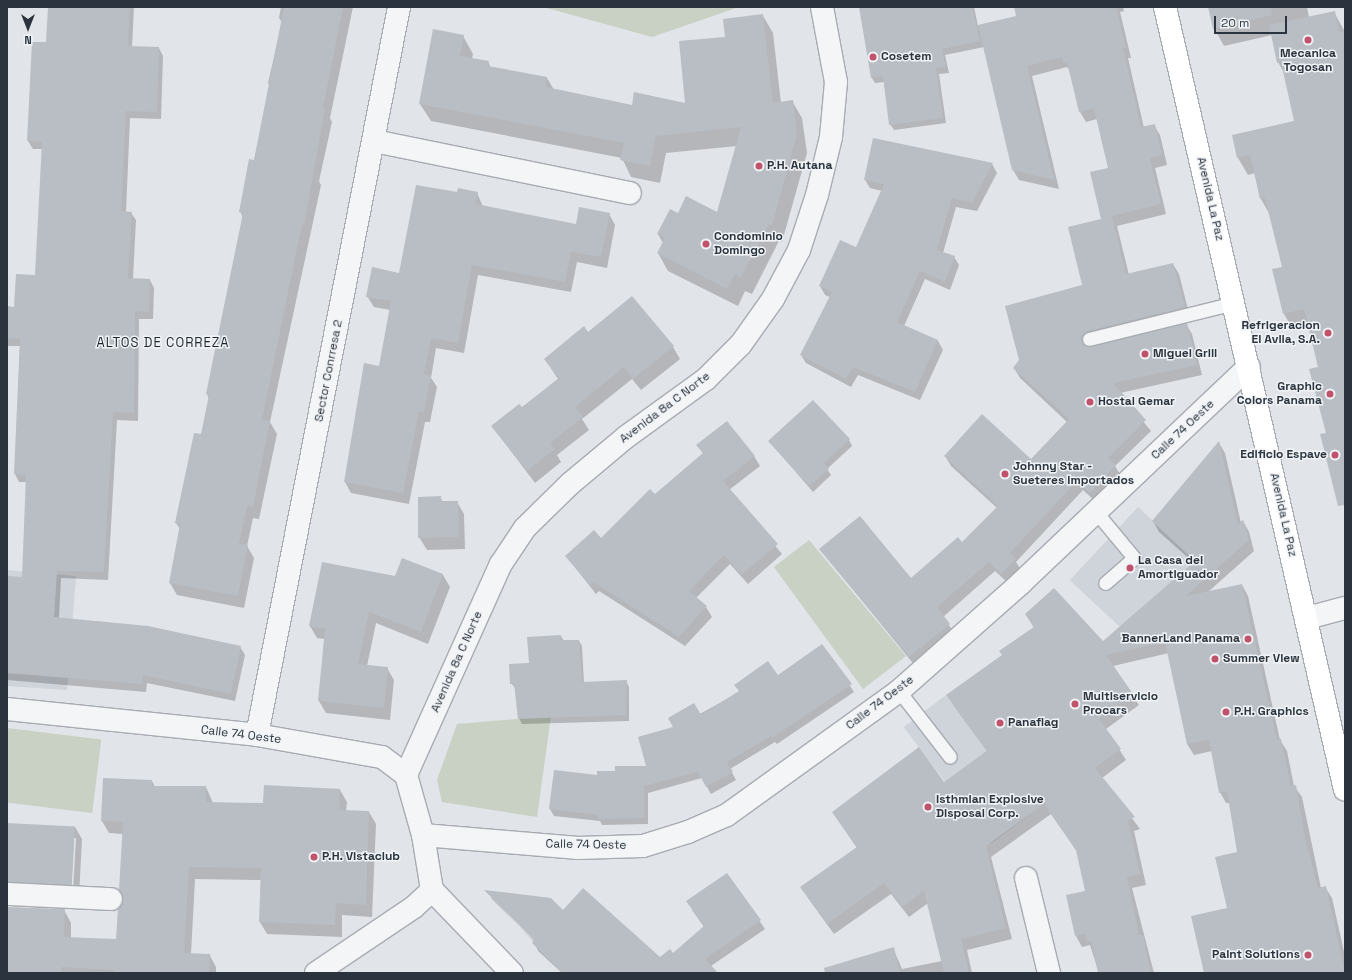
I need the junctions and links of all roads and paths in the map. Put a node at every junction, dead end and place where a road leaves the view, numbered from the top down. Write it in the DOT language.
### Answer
graph roads {
  1 [pos="399,7"];
  2 [pos="822,7"];
  3 [pos="1165,7"];
  4 [pos="374,141"];
  5 [pos="630,193"];
  6 [pos="1234,303"];
  7 [pos="1089,339"];
  8 [pos="1249,367"];
  9 [pos="1096,512"];
  10 [pos="1105,583"];
  11 [pos="1345,608"];
  12 [pos="1307,618"];
  13 [pos="899,691"];
  14 [pos="7,709"];
  15 [pos="257,735"];
  16 [pos="950,757"];
  17 [pos="406,775"];
  18 [pos="1345,790"];
  19 [pos="423,835"];
  20 [pos="1026,878"];
  21 [pos="432,890"];
  22 [pos="7,894"];
  23 [pos="111,899"];
  24 [pos="316,973"];
  25 [pos="512,973"];
  26 [pos="1049,973"];
  1 -- 4 [label="street, Sector Conrresa 2"];
  2 -- 17 [label="street, Avenida 8a C Norte"];
  3 -- 6 [label="main road, Avenida La Paz"];
  4 -- 5 [label="street"];
  4 -- 15 [label="street, Sector Conrresa 2"];
  6 -- 7 [label="lane"];
  6 -- 8 [label="main road, Avenida La Paz"];
  8 -- 9 [label="street, Calle 74 Oeste"];
  8 -- 12 [label="main road, Avenida La Paz"];
  9 -- 10 [label="lane"];
  9 -- 13 [label="street, Calle 74 Oeste"];
  11 -- 12 [label="street"];
  12 -- 18 [label="main road, Avenida La Paz"];
  13 -- 16 [label="lane"];
  13 -- 19 [label="street, Calle 74 Oeste"];
  14 -- 15 [label="street, Calle 74 Oeste"];
  15 -- 17 [label="street, Calle 74 Oeste"];
  17 -- 19 [label="street"];
  19 -- 21 [label="street"];
  20 -- 26 [label="street"];
  21 -- 24 [label="street"];
  21 -- 25 [label="street"];
  22 -- 23 [label="street"];
}
